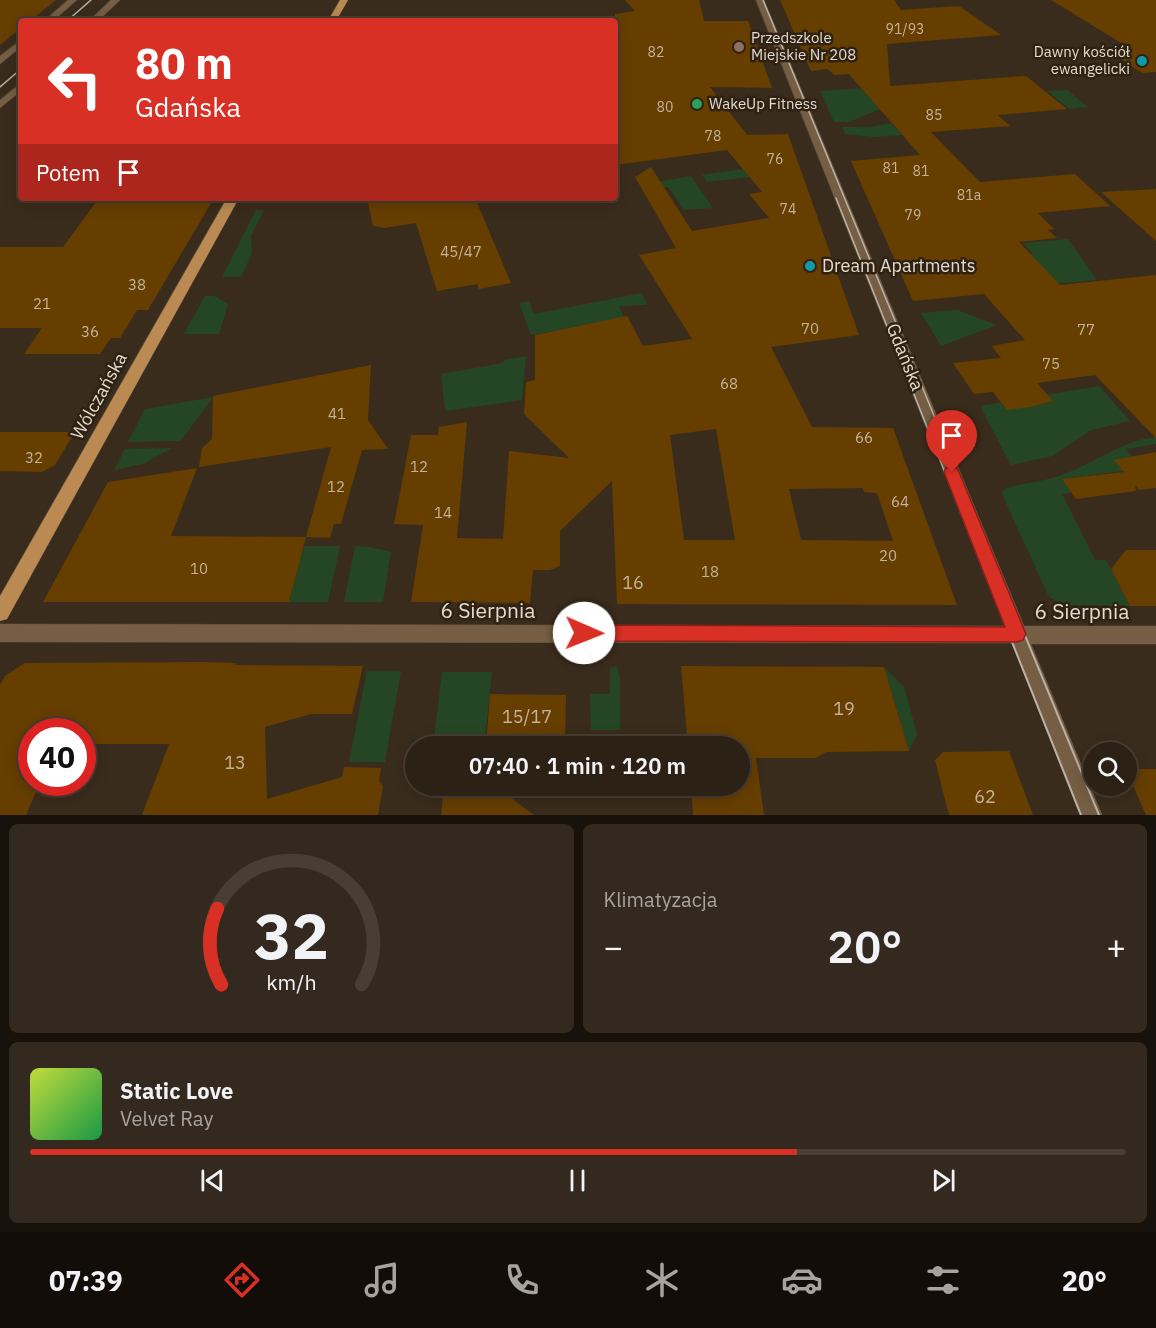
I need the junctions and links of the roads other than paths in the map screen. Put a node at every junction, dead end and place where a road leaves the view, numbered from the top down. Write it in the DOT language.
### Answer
graph roads {
  1 [pos="73,0"];
  2 [pos="116,0"];
  3 [pos="344,0"];
  4 [pos="760,0"];
  5 [pos="52,18"];
  6 [pos="96,18"];
  7 [pos="334,18"];
  8 [pos="18,46"];
  9 [pos="0,61"];
  10 [pos="18,89"];
  11 [pos="0,105"];
  12 [pos="231,201"];
  13 [pos="0,613"];
  14 [pos="0,633"];
  15 [pos="1017,634"];
  16 [pos="1156,635"];
  17 [pos="1091,815"];
  1 -- 5 [label="street"];
  2 -- 6 [label="street"];
  3 -- 7 [label="main road"];
  4 -- 15 [label="street, Gdańska"];
  8 -- 9 [label="street"];
  10 -- 11 [label="street"];
  12 -- 13 [label="main road, Wólczańska"];
  14 -- 15 [label="street, 6 Sierpnia"];
  15 -- 16 [label="street, 6 Sierpnia"];
  15 -- 17 [label="street, Gdańska"];
}
